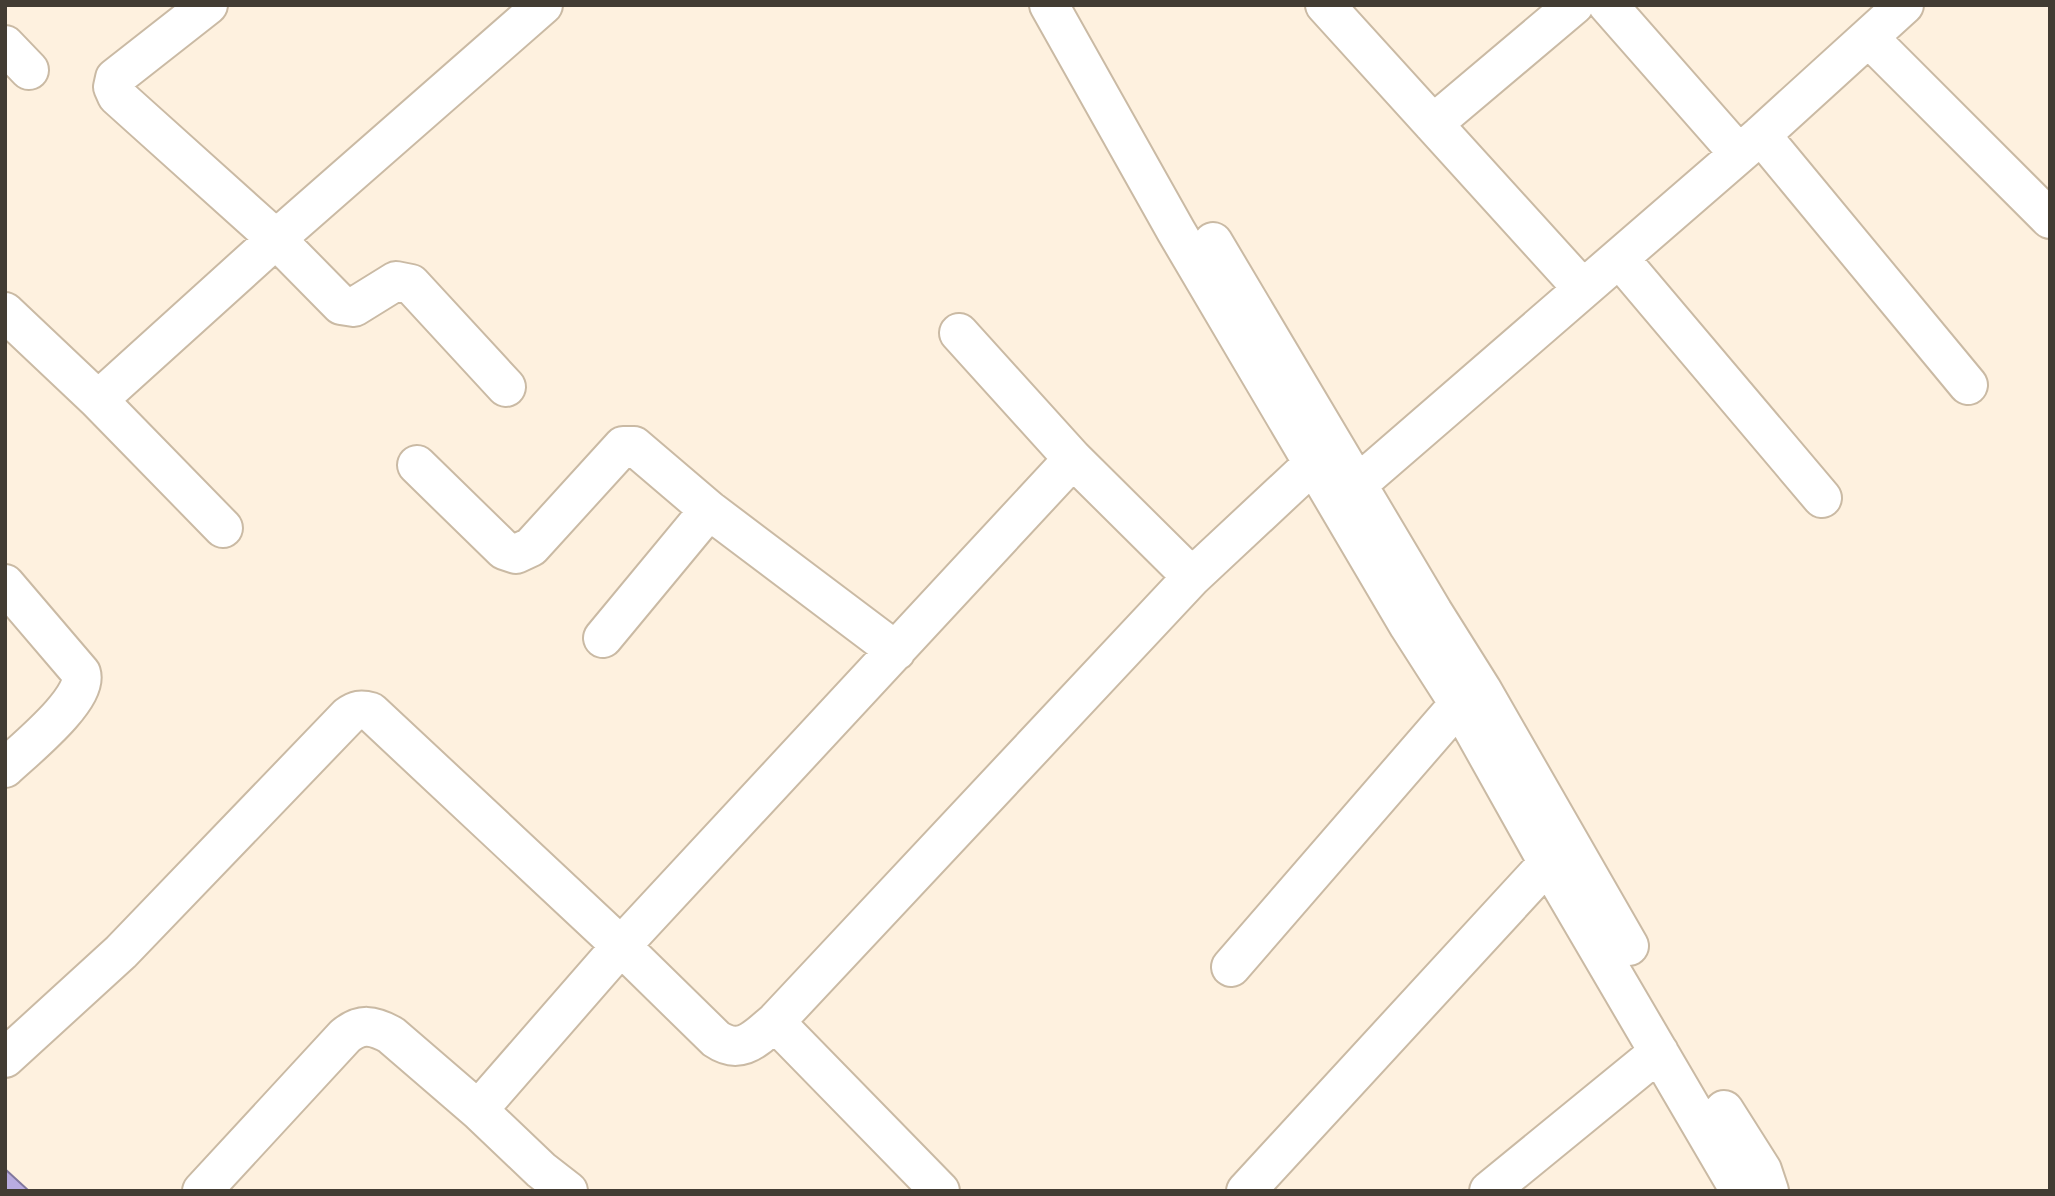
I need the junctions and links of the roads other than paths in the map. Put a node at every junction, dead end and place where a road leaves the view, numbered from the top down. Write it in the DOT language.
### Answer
graph roads {
  1 [pos="208,5"];
  2 [pos="543,5"];
  3 [pos="1049,5"];
  4 [pos="1079,5"];
  5 [pos="1325,5"];
  6 [pos="1574,5"];
  7 [pos="1608,5"];
  8 [pos="1904,5"];
  9 [pos="1869,38"];
  10 [pos="1433,124"];
  11 [pos="1750,144"];
  12 [pos="2050,219"];
  13 [pos="276,239"];
  14 [pos="1619,258"];
  15 [pos="1583,289"];
  16 [pos="5,312"];
  17 [pos="959,333"];
  18 [pos="1968,385"];
  19 [pos="506,387"];
  20 [pos="98,400"];
  21 [pos="1324,457"];
  22 [pos="1073,459"];
  23 [pos="417,465"];
  24 [pos="1358,484"];
  25 [pos="1822,498"];
  26 [pos="709,510"];
  27 [pos="223,528"];
  28 [pos="1192,577"];
  29 [pos="5,584"];
  30 [pos="603,638"];
  31 [pos="896,651"];
  32 [pos="1459,704"];
  33 [pos="5,768"];
  34 [pos="1548,863"];
  35 [pos="621,946"];
  36 [pos="1231,967"];
  37 [pos="775,1022"];
  38 [pos="1659,1052"];
  39 [pos="5,1058"];
  40 [pos="478,1110"];
  41 [pos="543,1184"];
  42 [pos="202,1191"];
  43 [pos="940,1191"];
  44 [pos="1246,1191"];
  45 [pos="1489,1191"];
  46 [pos="1741,1191"];
  47 [pos="1769,1191"];
  1 -- 13 [label="street"];
  2 -- 13 [label="street"];
  3 -- 21 [label="street"];
  4 -- 21 [label="street"];
  5 -- 10 [label="street"];
  6 -- 10 [label="street"];
  7 -- 11 [label="street"];
  8 -- 9 [label="street"];
  9 -- 11 [label="street"];
  9 -- 12 [label="street"];
  10 -- 15 [label="street"];
  11 -- 14 [label="street"];
  11 -- 18 [label="street"];
  13 -- 19 [label="street"];
  13 -- 20 [label="street"];
  14 -- 15 [label="street"];
  14 -- 25 [label="street"];
  15 -- 24 [label="street"];
  16 -- 20 [label="street"];
  17 -- 22 [label="street"];
  20 -- 27 [label="street"];
  21 -- 24 [label="street"];
  21 -- 28 [label="street"];
  21 -- 32 [label="street"];
  22 -- 28 [label="street"];
  22 -- 31 [label="street"];
  23 -- 26 [label="street"];
  24 -- 47 [label="street"];
  26 -- 30 [label="street"];
  26 -- 31 [label="street"];
  28 -- 37 [label="street"];
  29 -- 33 [label="street"];
  31 -- 35 [label="street"];
  32 -- 34 [label="street"];
  32 -- 36 [label="street"];
  34 -- 38 [label="street"];
  34 -- 44 [label="street"];
  35 -- 37 [label="street"];
  35 -- 39 [label="street"];
  35 -- 40 [label="street"];
  37 -- 43 [label="street"];
  38 -- 45 [label="street"];
  38 -- 46 [label="street"];
  40 -- 41 [label="street"];
  40 -- 42 [label="street"];
}
